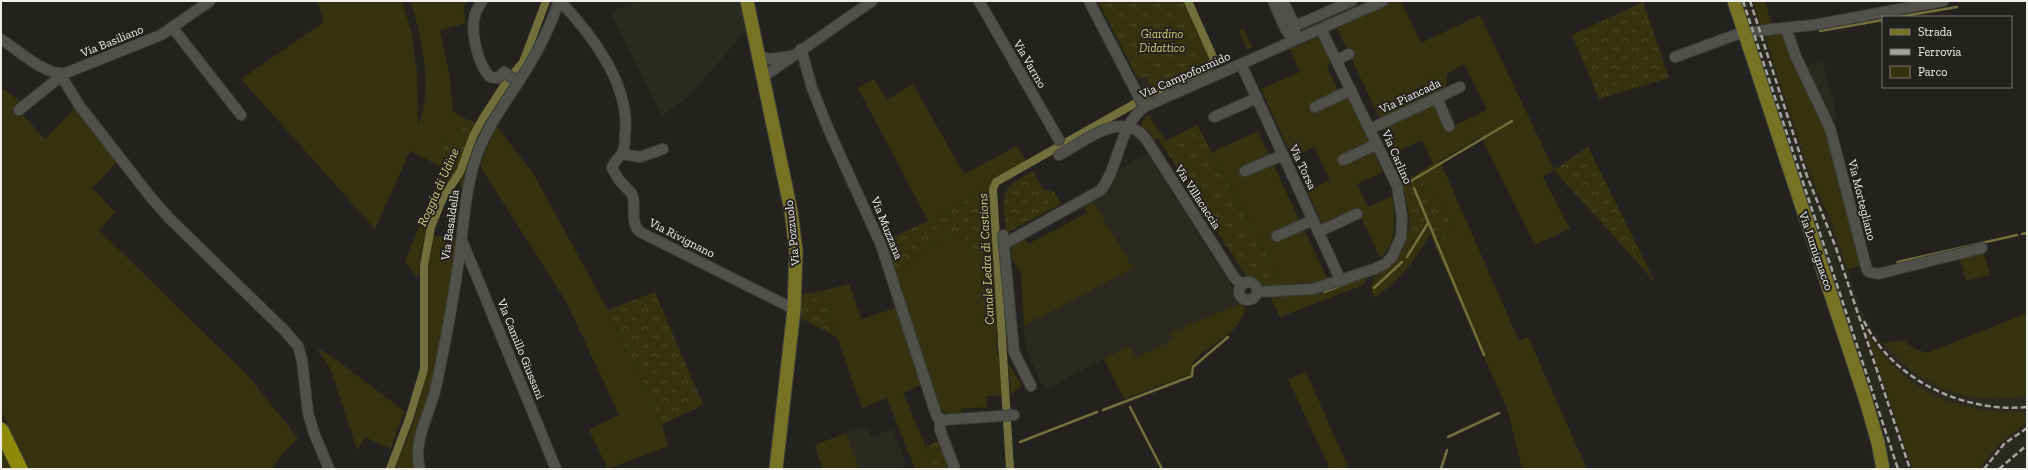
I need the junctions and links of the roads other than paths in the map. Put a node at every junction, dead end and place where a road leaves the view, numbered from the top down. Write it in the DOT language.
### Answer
graph roads {
  1 [pos="210,1"];
  2 [pos="482,1"];
  3 [pos="560,1"];
  4 [pos="746,1"];
  5 [pos="872,1"];
  6 [pos="979,1"];
  7 [pos="1088,1"];
  8 [pos="1273,1"];
  9 [pos="1283,1"];
  10 [pos="1352,1"];
  11 [pos="1383,1"];
  12 [pos="1734,1"];
  13 [pos="1944,1"];
  14 [pos="172,28"];
  15 [pos="1290,28"];
  16 [pos="1786,28"];
  17 [pos="1321,29"];
  18 [pos="1744,33"];
  19 [pos="1,39"];
  20 [pos="1296,40"];
  21 [pos="801,49"];
  22 [pos="1349,54"];
  23 [pos="793,55"];
  24 [pos="759,56"];
  25 [pos="1675,57"];
  26 [pos="1337,60"];
  27 [pos="1241,64"];
  28 [pos="60,74"];
  29 [pos="763,77"];
  30 [pos="513,78"];
  31 [pos="1460,87"];
  32 [pos="1351,90"];
  33 [pos="1257,98"];
  34 [pos="1437,98"];
  35 [pos="1315,107"];
  36 [pos="1144,108"];
  37 [pos="19,110"];
  38 [pos="241,115"];
  39 [pos="1214,117"];
  40 [pos="1449,126"];
  41 [pos="1128,127"];
  42 [pos="1370,129"];
  43 [pos="1059,140"];
  44 [pos="1377,144"];
  45 [pos="663,149"];
  46 [pos="622,154"];
  47 [pos="1059,155"];
  48 [pos="1283,155"];
  49 [pos="1343,160"];
  50 [pos="1245,172"];
  51 [pos="1358,214"];
  52 [pos="1313,220"];
  53 [pos="1318,232"];
  54 [pos="1278,236"];
  55 [pos="461,239"];
  56 [pos="1982,248"];
  57 [pos="1340,280"];
  58 [pos="1257,292"];
  59 [pos="794,308"];
  60 [pos="1031,386"];
  61 [pos="1010,416"];
  62 [pos="940,419"];
  63 [pos="1,430"];
  64 [pos="20,469"];
  65 [pos="330,469"];
  66 [pos="420,469"];
  67 [pos="556,469"];
  68 [pos="776,469"];
  69 [pos="955,469"];
  70 [pos="1883,469"];
  1 -- 14 [label="street, Via Basiliano"];
  2 -- 30 [label="street"];
  3 -- 30 [label="street, Via Basaldella"];
  3 -- 46 [label="street, Via Rivignano"];
  4 -- 24 [label="main road, Via Pozzuolo"];
  5 -- 21 [label="street"];
  6 -- 43 [label="street, Via Varmo"];
  7 -- 36 [label="street"];
  8 -- 15 [label="street"];
  9 -- 15 [label="street"];
  10 -- 15 [label="street"];
  11 -- 17 [label="street, Via Campoformido"];
  12 -- 18 [label="main road, Via Lumignacco"];
  13 -- 16 [label="street"];
  14 -- 28 [label="street, Via Basiliano"];
  14 -- 38 [label="street"];
  15 -- 20 [label="street"];
  16 -- 18 [label="street"];
  16 -- 56 [label="street, Via Mortegliano"];
  17 -- 20 [label="street, Via Campoformido"];
  17 -- 26 [label="street, Via Carlino"];
  18 -- 25 [label="street"];
  18 -- 70 [label="main road, Via Lumignacco"];
  19 -- 28 [label="street"];
  20 -- 27 [label="street, Via Campoformido"];
  21 -- 23 [label="street"];
  21 -- 62 [label="street, Via Muzzana"];
  22 -- 26 [label="street"];
  23 -- 24 [label="street"];
  23 -- 29 [label="street"];
  24 -- 29 [label="main road, Via Pozzuolo"];
  26 -- 32 [label="street, Via Carlino"];
  27 -- 33 [label="street, Via Torsa"];
  27 -- 36 [label="street, Via Campoformido"];
  28 -- 37 [label="street"];
  28 -- 65 [label="street"];
  29 -- 59 [label="main road, Via Pozzuolo"];
  30 -- 55 [label="street, Via Basaldella"];
  31 -- 34 [label="street, Via Piancada"];
  32 -- 35 [label="street"];
  32 -- 42 [label="street, Via Carlino"];
  33 -- 39 [label="street"];
  33 -- 48 [label="street, Via Torsa"];
  34 -- 40 [label="street"];
  34 -- 42 [label="street, Via Piancada"];
  36 -- 41 [label="street, Via Campoformido"];
  41 -- 47 [label="street"];
  41 -- 58 [label="street, Via Villacaccia"];
  41 -- 60 [label="street, Via Campoformido"];
  42 -- 44 [label="street, Via Carlino"];
  44 -- 49 [label="street"];
  44 -- 57 [label="street, Via Carlino"];
  45 -- 46 [label="street"];
  46 -- 59 [label="street, Via Rivignano"];
  48 -- 50 [label="street"];
  48 -- 52 [label="street, Via Torsa"];
  51 -- 53 [label="street"];
  52 -- 53 [label="street, Via Torsa"];
  52 -- 54 [label="street"];
  53 -- 57 [label="street, Via Torsa"];
  55 -- 66 [label="street, Via Basaldella"];
  55 -- 67 [label="street, Via Camillo Giussani"];
  57 -- 58 [label="street, Via Carlino"];
  59 -- 68 [label="main road, Via Pozzuolo"];
  61 -- 62 [label="street"];
  62 -- 69 [label="street, Via Muzzana"];
  63 -- 64 [label="highway"];
}
